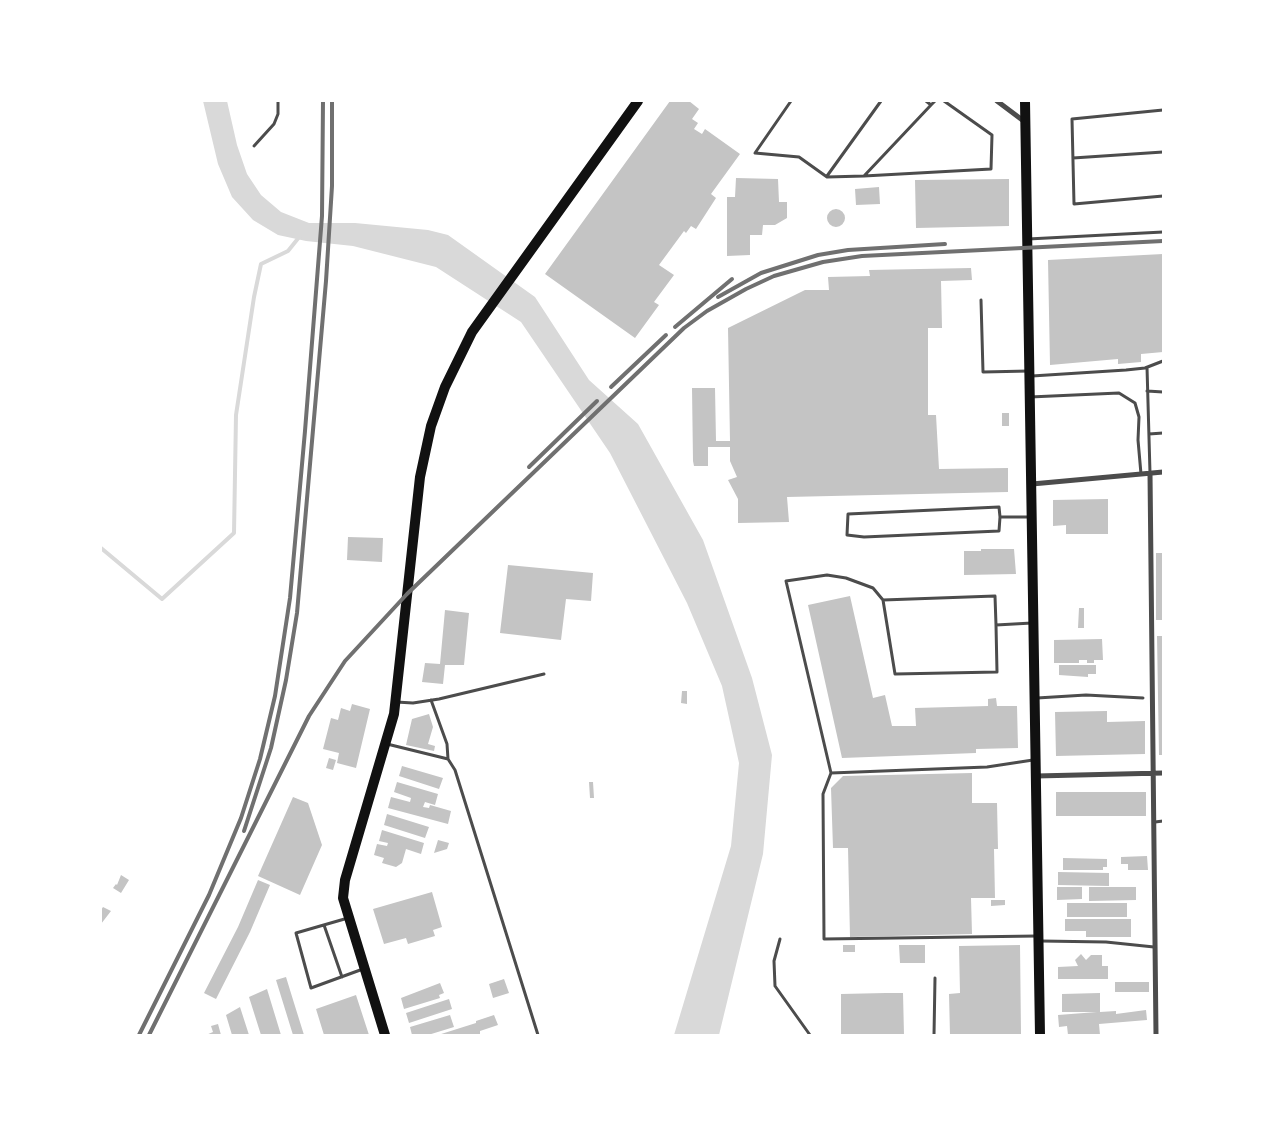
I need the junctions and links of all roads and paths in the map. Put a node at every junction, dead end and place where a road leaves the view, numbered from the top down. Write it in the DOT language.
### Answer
graph roads {
  1 [pos="278,101"];
  2 [pos="638,101"];
  3 [pos="791,101"];
  4 [pos="881,101"];
  5 [pos="926,101"];
  6 [pos="935,101"];
  7 [pos="944,101"];
  8 [pos="997,101"];
  9 [pos="1025,101"];
  10 [pos="931,105"];
  11 [pos="1163,110"];
  12 [pos="1025,122"];
  13 [pos="254,146"];
  14 [pos="1163,152"];
  15 [pos="1073,158"];
  16 [pos="864,176"];
  17 [pos="827,177"];
  18 [pos="1163,196"];
  19 [pos="1163,232"];
  20 [pos="1027,239"];
  21 [pos="981,300"];
  22 [pos="1163,361"];
  23 [pos="1147,367"];
  24 [pos="1029,373"];
  25 [pos="1147,391"];
  26 [pos="1163,392"];
  27 [pos="1030,397"];
  28 [pos="1163,433"];
  29 [pos="1149,434"];
  30 [pos="1163,472"];
  31 [pos="1150,473"];
  32 [pos="1141,474"];
  33 [pos="1031,484"];
  34 [pos="1000,517"];
  35 [pos="1032,517"];
  36 [pos="883,600"];
  37 [pos="1032,623"];
  38 [pos="996,625"];
  39 [pos="544,674"];
  40 [pos="1034,698"];
  41 [pos="1143,698"];
  42 [pos="432,700"];
  43 [pos="396,702"];
  44 [pos="386,743"];
  45 [pos="448,759"];
  46 [pos="1035,760"];
  47 [pos="831,773"];
  48 [pos="1153,773"];
  49 [pos="1163,773"];
  50 [pos="1036,776"];
  51 [pos="1163,821"];
  52 [pos="1155,822"];
  53 [pos="348,917"];
  54 [pos="324,925"];
  55 [pos="780,939"];
  56 [pos="1038,939"];
  57 [pos="1156,947"];
  58 [pos="364,969"];
  59 [pos="342,977"];
  60 [pos="935,978"];
  61 [pos="385,1035"];
  62 [pos="538,1035"];
  63 [pos="810,1035"];
  64 [pos="934,1035"];
  65 [pos="1040,1035"];
  66 [pos="1156,1035"];
  1 -- 13 [label="lane"];
  2 -- 43 [label="main road"];
  3 -- 17 [label="lane"];
  4 -- 17 [label="lane"];
  5 -- 10 [label="lane"];
  6 -- 10 [label="lane"];
  7 -- 16 [label="lane"];
  8 -- 12 [label="street"];
  9 -- 12 [label="main road"];
  10 -- 16 [label="lane"];
  11 -- 15 [label="lane"];
  12 -- 20 [label="main road"];
  14 -- 15 [label="lane"];
  15 -- 18 [label="lane"];
  16 -- 17 [label="lane"];
  19 -- 20 [label="lane"];
  20 -- 24 [label="main road"];
  21 -- 24 [label="lane"];
  22 -- 23 [label="lane"];
  23 -- 24 [label="lane"];
  23 -- 25 [label="lane"];
  24 -- 27 [label="main road"];
  25 -- 26 [label="lane"];
  25 -- 29 [label="lane"];
  27 -- 32 [label="lane"];
  27 -- 33 [label="main road"];
  28 -- 29 [label="lane"];
  29 -- 31 [label="lane"];
  30 -- 31 [label="street"];
  31 -- 32 [label="street"];
  31 -- 48 [label="street"];
  32 -- 33 [label="street"];
  33 -- 35 [label="main road"];
  34 -- 34 [label="lane"];
  34 -- 35 [label="lane"];
  35 -- 37 [label="main road"];
  36 -- 38 [label="lane"];
  36 -- 38 [label="lane"];
  36 -- 47 [label="lane"];
  37 -- 38 [label="lane"];
  37 -- 40 [label="main road"];
  39 -- 42 [label="lane"];
  40 -- 41 [label="lane"];
  40 -- 46 [label="main road"];
  42 -- 43 [label="lane"];
  42 -- 45 [label="lane"];
  43 -- 44 [label="main road"];
  44 -- 45 [label="lane"];
  44 -- 53 [label="main road"];
  45 -- 62 [label="lane"];
  46 -- 47 [label="lane"];
  46 -- 50 [label="main road"];
  47 -- 56 [label="lane"];
  48 -- 49 [label="street"];
  48 -- 50 [label="street"];
  48 -- 52 [label="street"];
  50 -- 56 [label="main road"];
  51 -- 52 [label="lane"];
  52 -- 57 [label="street"];
  53 -- 54 [label="lane"];
  53 -- 58 [label="main road"];
  54 -- 59 [label="lane"];
  54 -- 59 [label="lane"];
  55 -- 63 [label="lane"];
  56 -- 57 [label="lane"];
  56 -- 65 [label="main road"];
  57 -- 66 [label="street"];
  58 -- 59 [label="lane"];
  58 -- 61 [label="main road"];
  60 -- 64 [label="lane"];
}
